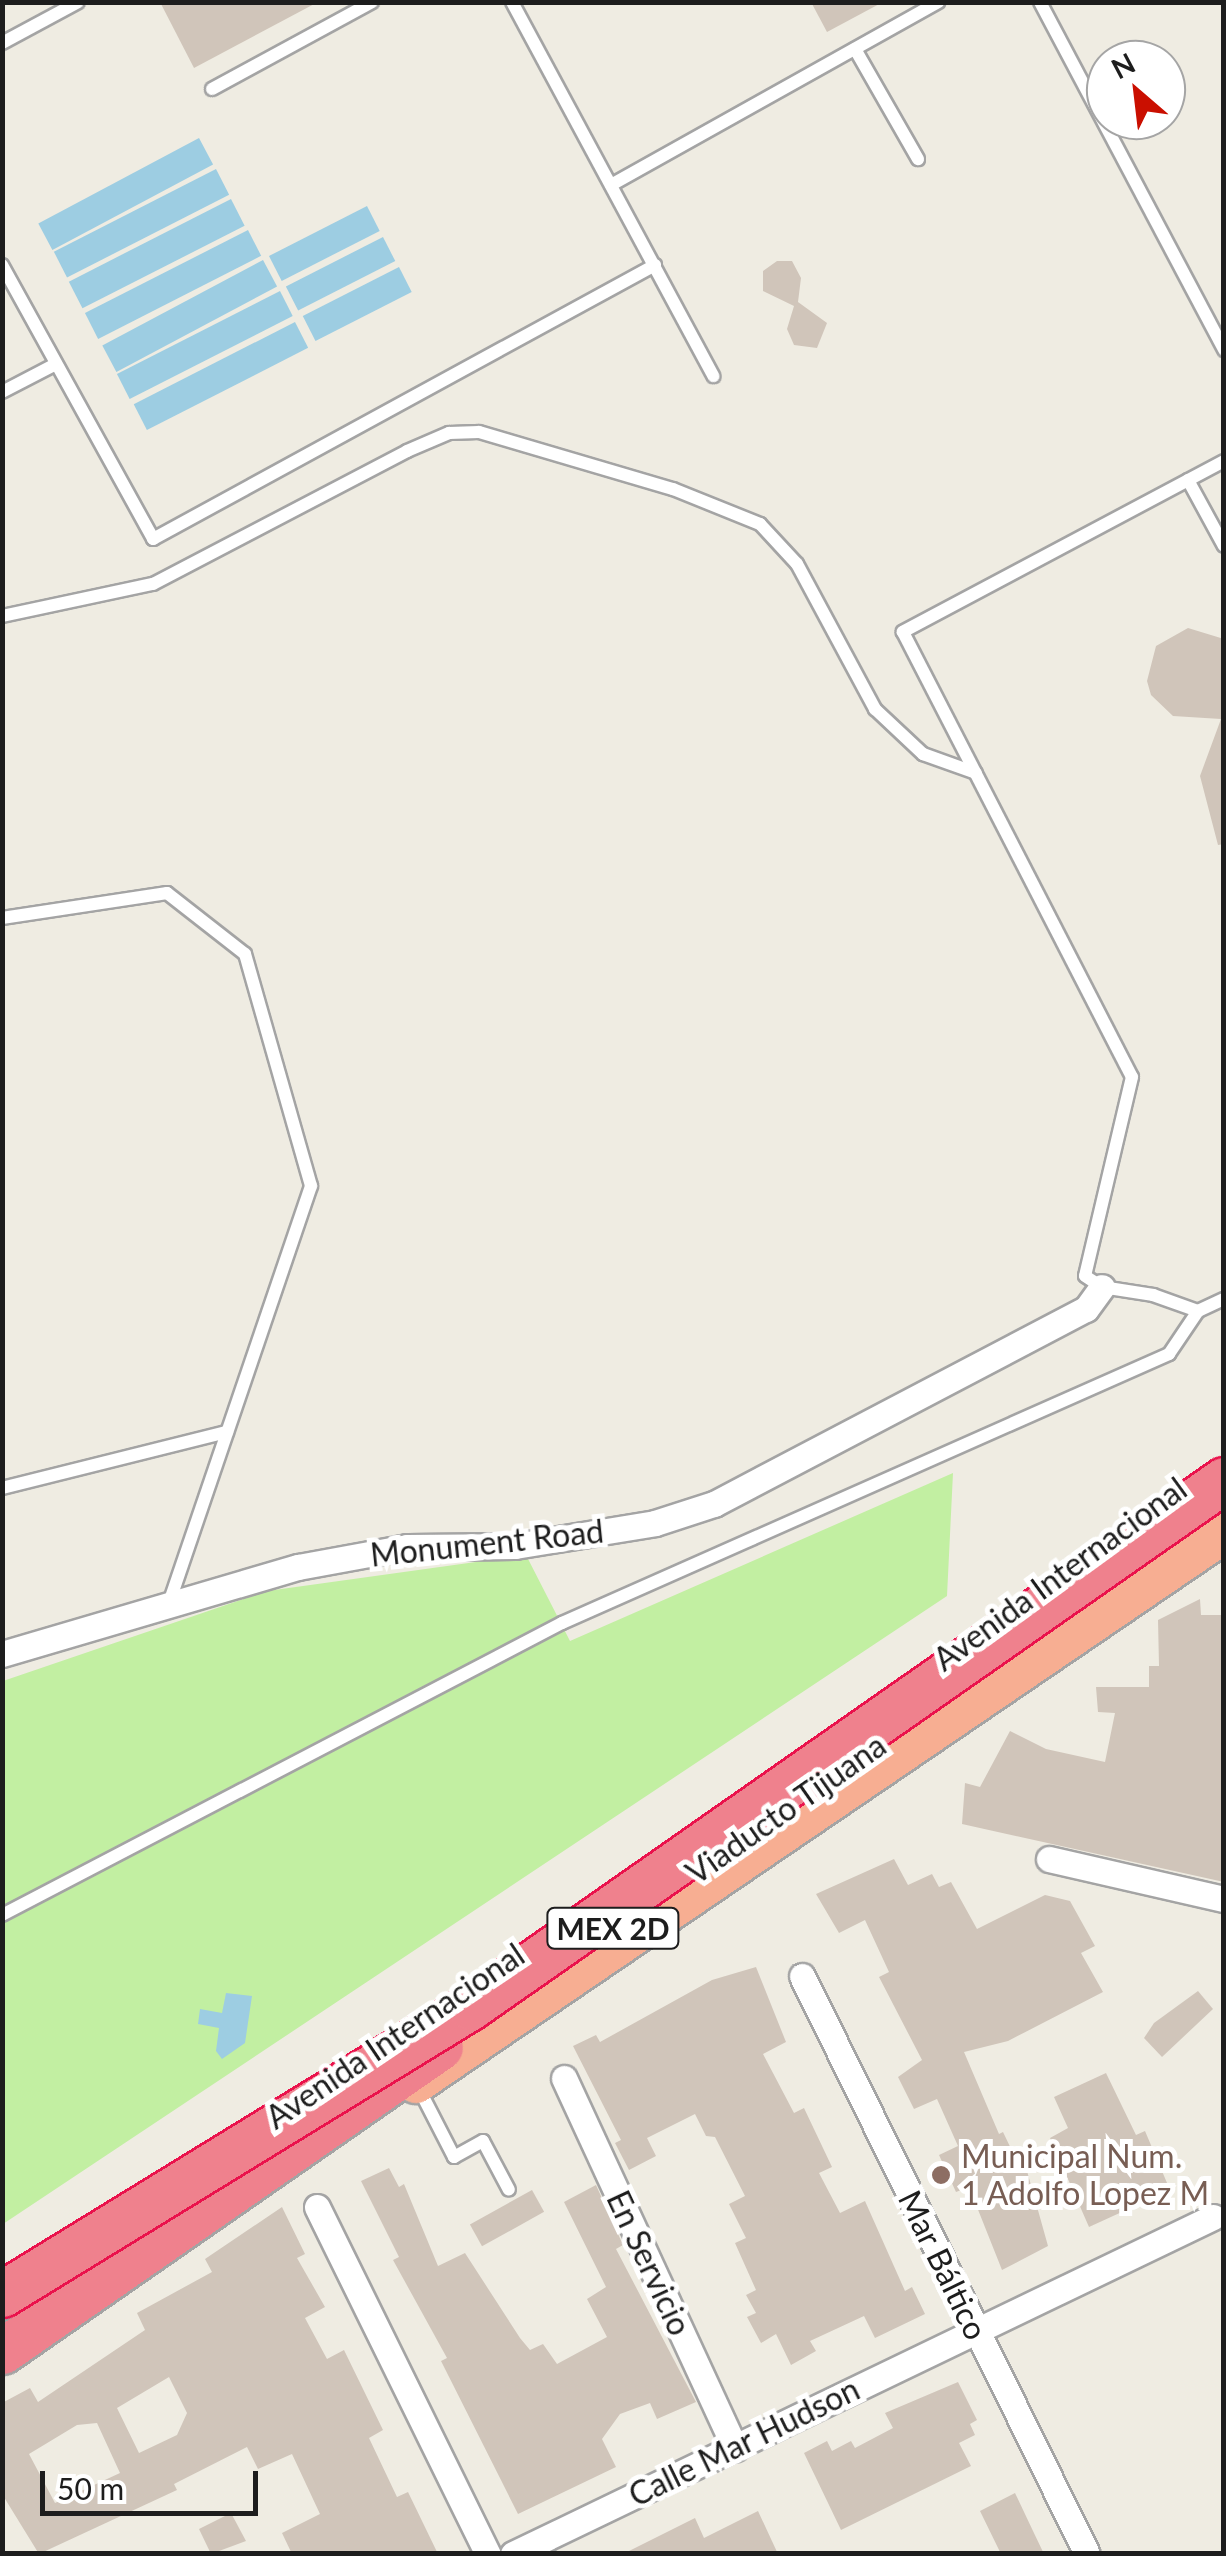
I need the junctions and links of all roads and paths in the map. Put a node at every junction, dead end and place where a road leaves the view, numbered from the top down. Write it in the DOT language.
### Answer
graph roads {
  1 [pos="78,2"];
  2 [pos="372,2"];
  3 [pos="512,2"];
  4 [pos="938,2"];
  5 [pos="1040,2"];
  6 [pos="2,44"];
  7 [pos="855,49"];
  8 [pos="212,89"];
  9 [pos="918,159"];
  10 [pos="611,184"];
  11 [pos="655,264"];
  12 [pos="2,266"];
  13 [pos="1224,350"];
  14 [pos="56,364"];
  15 [pos="712,376"];
  16 [pos="2,392"];
  17 [pos="1224,461"];
  18 [pos="1188,480"];
  19 [pos="1223,543"];
  20 [pos="2,616"];
  21 [pos="976,773"];
  22 [pos="2,918"];
  23 [pos="1102,1288"];
  24 [pos="1224,1299"];
  25 [pos="1198,1311"];
  26 [pos="228,1432"];
  27 [pos="1224,1455"];
  28 [pos="1224,1480"];
  29 [pos="2,1488"];
  30 [pos="1224,1504"];
  31 [pos="1224,1534"];
  32 [pos="1224,1548"];
  33 [pos="167,1608"];
  34 [pos="1110,1617"];
  35 [pos="2,1654"];
  36 [pos="1049,1860"];
  37 [pos="1224,1899"];
  38 [pos="2,1915"];
  39 [pos="802,1976"];
  40 [pos="564,2078"];
  41 [pos="416,2083"];
  42 [pos="509,2190"];
  43 [pos="317,2208"];
  44 [pos="1212,2217"];
  45 [pos="2,2295"];
  46 [pos="975,2329"];
  47 [pos="2,2351"];
  48 [pos="2,2361"];
  49 [pos="735,2448"];
  50 [pos="488,2554"];
  51 [pos="513,2554"];
  52 [pos="1087,2554"];
  1 -- 6 [label="lane"];
  2 -- 8 [label="lane"];
  3 -- 10 [label="lane"];
  4 -- 7 [label="lane"];
  5 -- 13 [label="lane"];
  7 -- 9 [label="lane"];
  7 -- 10 [label="lane"];
  10 -- 11 [label="lane"];
  11 -- 14 [label="lane"];
  11 -- 15 [label="lane"];
  12 -- 14 [label="lane"];
  14 -- 16 [label="lane"];
  17 -- 18 [label="lane"];
  18 -- 19 [label="lane"];
  18 -- 21 [label="lane"];
  20 -- 21 [label="lane"];
  21 -- 23 [label="lane"];
  22 -- 26 [label="lane"];
  23 -- 25 [label="lane"];
  23 -- 33 [label="street, Monument Road"];
  24 -- 25 [label="lane"];
  25 -- 38 [label="lane"];
  26 -- 29 [label="lane"];
  26 -- 33 [label="lane"];
  27 -- 45 [label="highway, Avenida Internacional"];
  28 -- 45 [label="highway, Viaducto Tijuana / MEX 2D, bridge"];
  30 -- 47 [label="highway, Viaducto Tijuana / MEX 2D"];
  31 -- 34 [label="highway, Avenida Internacional"];
  32 -- 34 [label="highway"];
  33 -- 35 [label="street, Monument Road"];
  34 -- 41 [label="highway, Avenida Internacional"];
  36 -- 37 [label="street"];
  39 -- 46 [label="street, Mar Báltico"];
  40 -- 49 [label="street, En Servicio"];
  41 -- 42 [label="lane"];
  41 -- 48 [label="highway, Avenida Internacional"];
  43 -- 50 [label="street"];
  44 -- 46 [label="street, Calle Mar Hudson"];
  46 -- 49 [label="street, Calle Mar Hudson"];
  46 -- 52 [label="street, Mar Báltico"];
  49 -- 51 [label="street, Calle Mar Hudson"];
}
